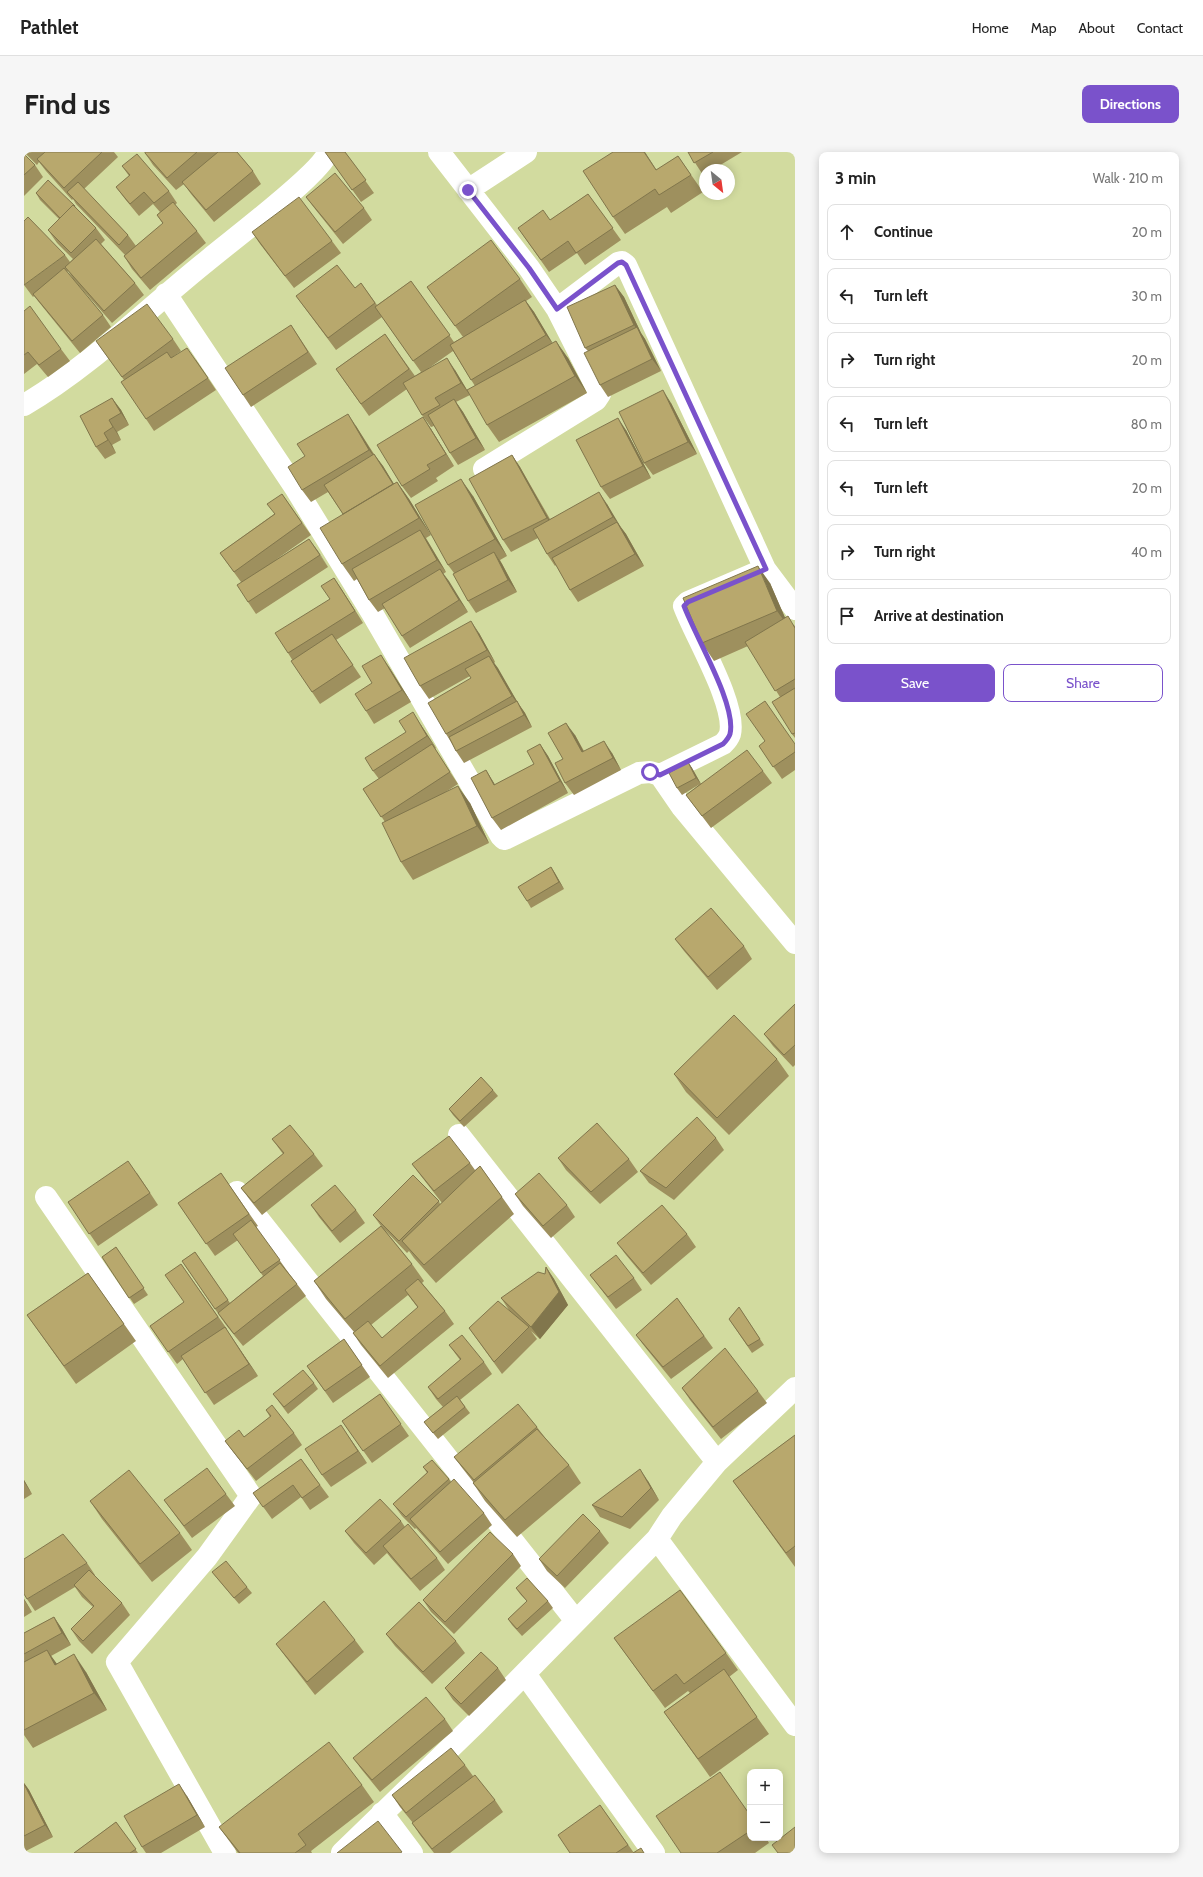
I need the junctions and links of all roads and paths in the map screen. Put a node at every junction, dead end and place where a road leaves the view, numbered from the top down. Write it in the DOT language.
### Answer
graph roads {
  1 [pos="328,152"];
  2 [pos="439,152"];
  3 [pos="526,152"];
  4 [pos="468,190"];
  5 [pos="166,294"];
  6 [pos="557,309"];
  7 [pos="24,405"];
  8 [pos="484,470"];
  9 [pos="766,569"];
  10 [pos="795,609"];
  11 [pos="660,775"];
  12 [pos="795,942"];
  13 [pos="459,1135"];
  14 [pos="237,1192"];
  15 [pos="46,1197"];
  16 [pos="792,1400"];
  17 [pos="717,1462"];
  18 [pos="657,1539"];
  19 [pos="576,1622"];
  20 [pos="525,1674"];
  21 [pos="795,1725"];
  22 [pos="382,1813"];
  23 [pos="225,1853"];
  24 [pos="342,1853"];
  25 [pos="412,1853"];
  26 [pos="654,1853"];
  1 -- 5 [label="street"];
  2 -- 4 [label="street"];
  3 -- 4 [label="street"];
  4 -- 6 [label="street"];
  5 -- 7 [label="street"];
  5 -- 11 [label="street"];
  6 -- 8 [label="street"];
  6 -- 9 [label="street"];
  9 -- 10 [label="street"];
  9 -- 11 [label="street"];
  11 -- 12 [label="street"];
  13 -- 17 [label="street"];
  14 -- 19 [label="street"];
  15 -- 23 [label="street"];
  16 -- 17 [label="street"];
  17 -- 18 [label="street"];
  18 -- 19 [label="street"];
  18 -- 21 [label="street"];
  19 -- 20 [label="street"];
  20 -- 22 [label="street"];
  20 -- 26 [label="street"];
  22 -- 24 [label="street"];
  22 -- 25 [label="street"];
}
